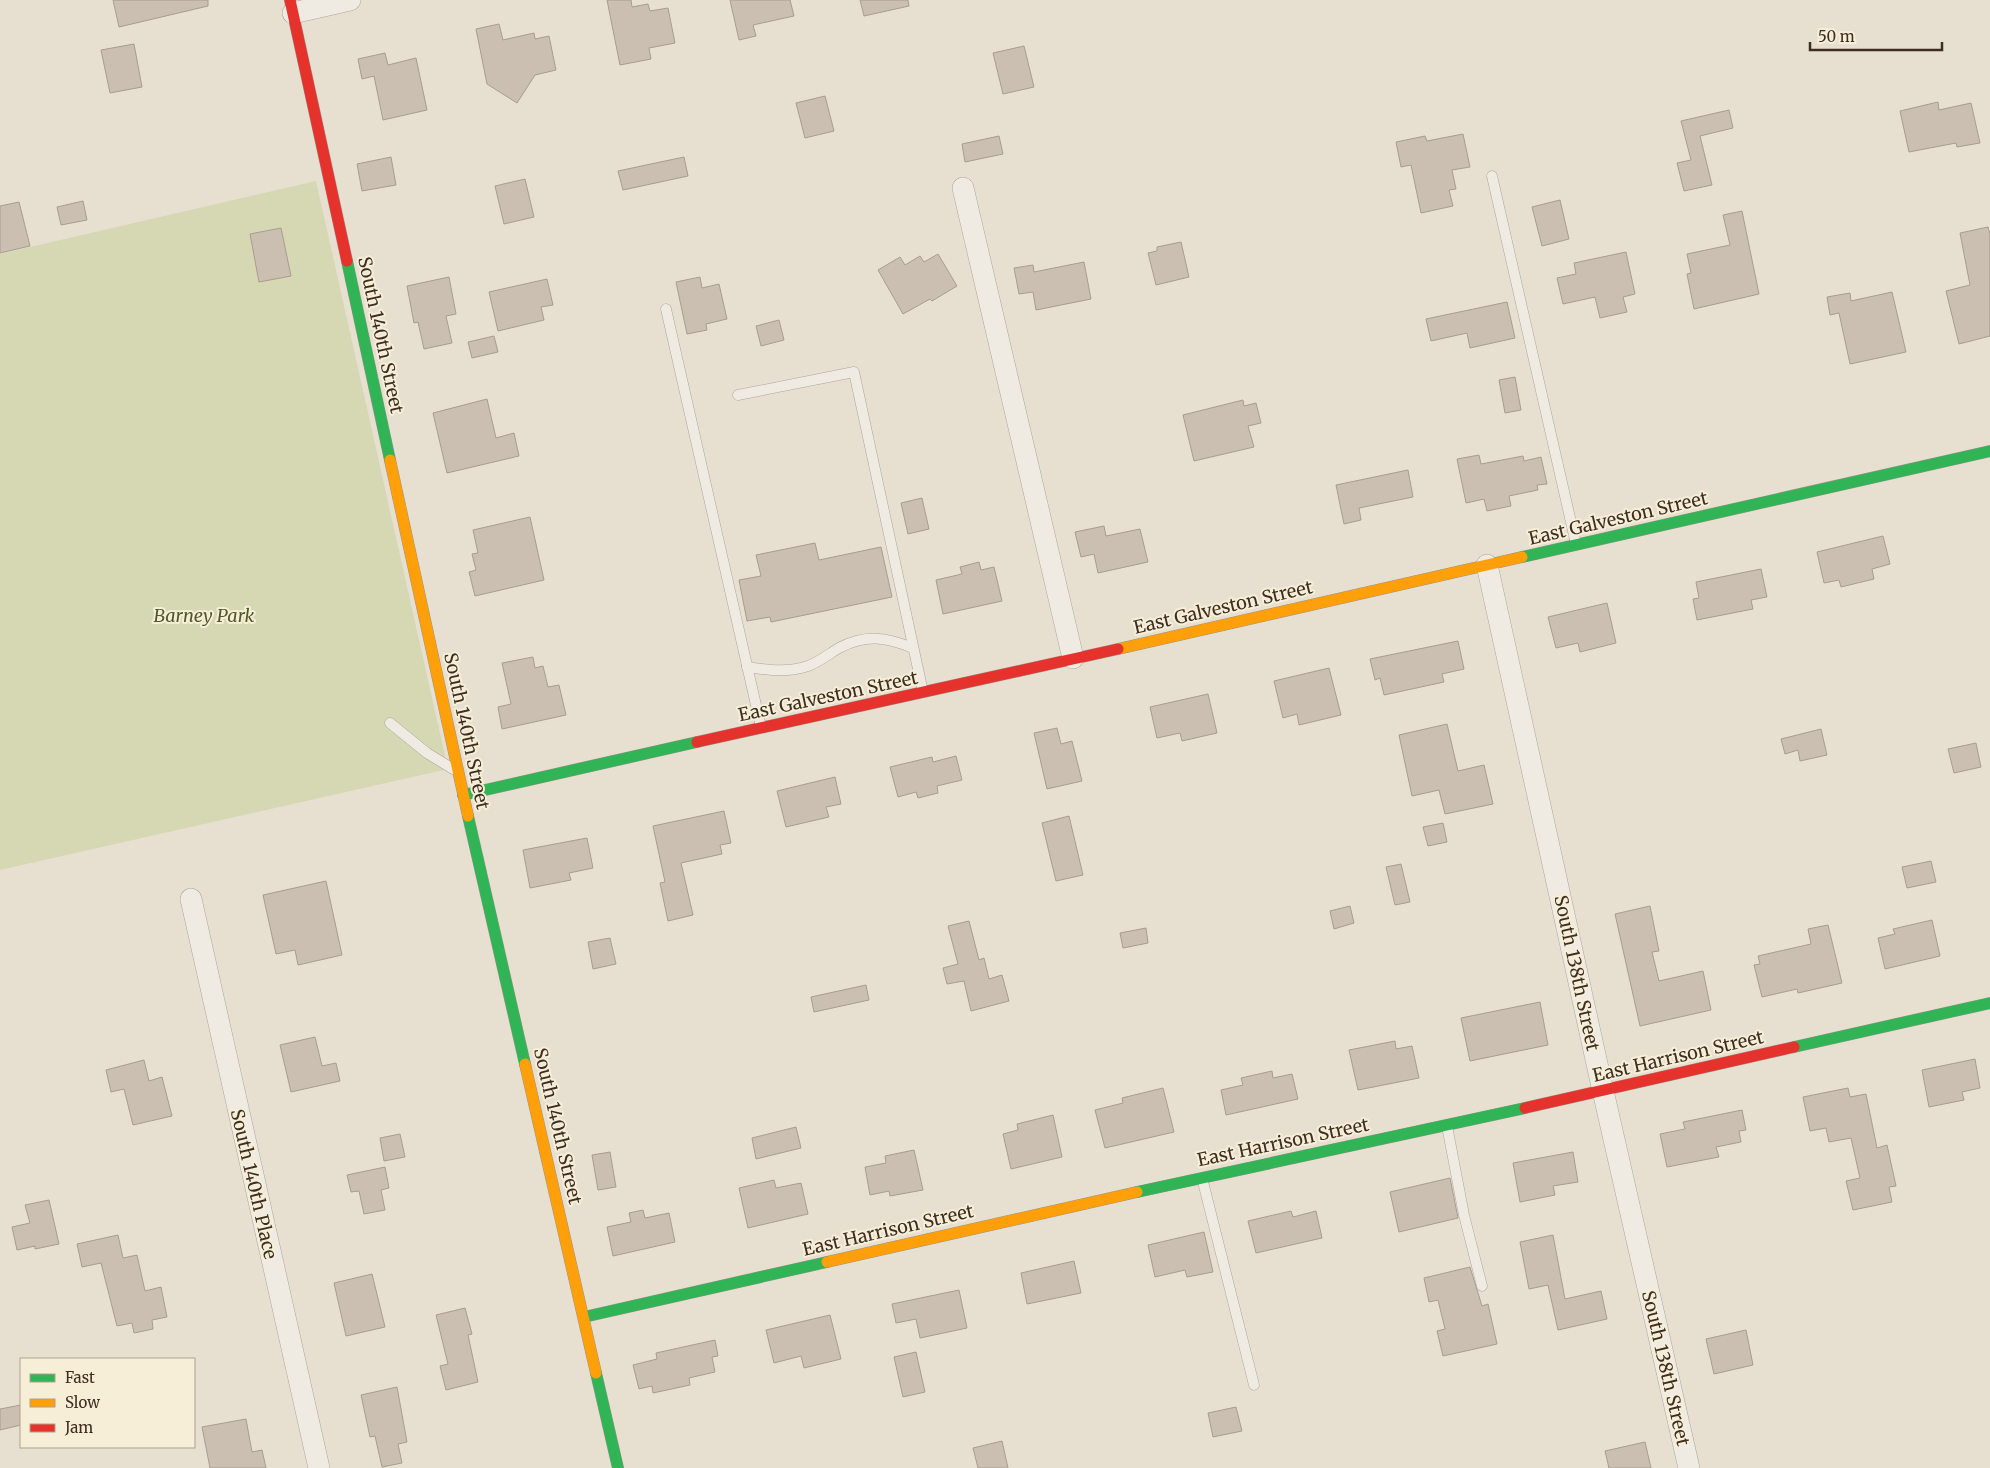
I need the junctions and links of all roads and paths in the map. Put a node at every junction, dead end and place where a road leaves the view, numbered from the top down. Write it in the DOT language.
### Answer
graph roads {
  1 [pos="350,0"];
  2 [pos="291,6"];
  3 [pos="1492,176"];
  4 [pos="963,188"];
  5 [pos="666,310"];
  6 [pos="738,395"];
  7 [pos="1990,451"];
  8 [pos="1576,545"];
  9 [pos="1487,565"];
  10 [pos="913,648"];
  11 [pos="1073,658"];
  12 [pos="747,667"];
  13 [pos="924,693"];
  14 [pos="390,723"];
  15 [pos="761,728"];
  16 [pos="458,773"];
  17 [pos="463,795"];
  18 [pos="191,899"];
  19 [pos="1990,1003"];
  20 [pos="1603,1091"];
  21 [pos="1447,1124"];
  22 [pos="1202,1177"];
  23 [pos="1482,1286"];
  24 [pos="584,1317"];
  25 [pos="1254,1385"];
  26 [pos="319,1468"];
  27 [pos="618,1468"];
  28 [pos="1689,1468"];
  1 -- 2 [label="street"];
  2 -- 16 [label="street, South 140th Street"];
  3 -- 8 [label="lane"];
  4 -- 11 [label="street"];
  5 -- 12 [label="lane"];
  6 -- 10 [label="lane"];
  7 -- 8 [label="street, East Galveston Street"];
  8 -- 9 [label="street, East Galveston Street"];
  9 -- 11 [label="street, East Galveston Street"];
  9 -- 20 [label="street, South 138th Street"];
  10 -- 12 [label="lane"];
  10 -- 13 [label="lane"];
  11 -- 13 [label="street, East Galveston Street"];
  12 -- 15 [label="lane"];
  13 -- 15 [label="street, East Galveston Street"];
  14 -- 16 [label="lane"];
  15 -- 17 [label="street, East Galveston Street"];
  16 -- 17 [label="street, South 140th Street"];
  17 -- 24 [label="street, South 140th Street"];
  18 -- 26 [label="street, South 140th Place"];
  19 -- 20 [label="street, East Harrison Street"];
  20 -- 21 [label="street, East Harrison Street"];
  20 -- 28 [label="street, South 138th Street"];
  21 -- 22 [label="street, East Harrison Street"];
  21 -- 23 [label="lane"];
  22 -- 24 [label="street, East Harrison Street"];
  22 -- 25 [label="lane"];
  24 -- 27 [label="street, South 140th Street"];
}
